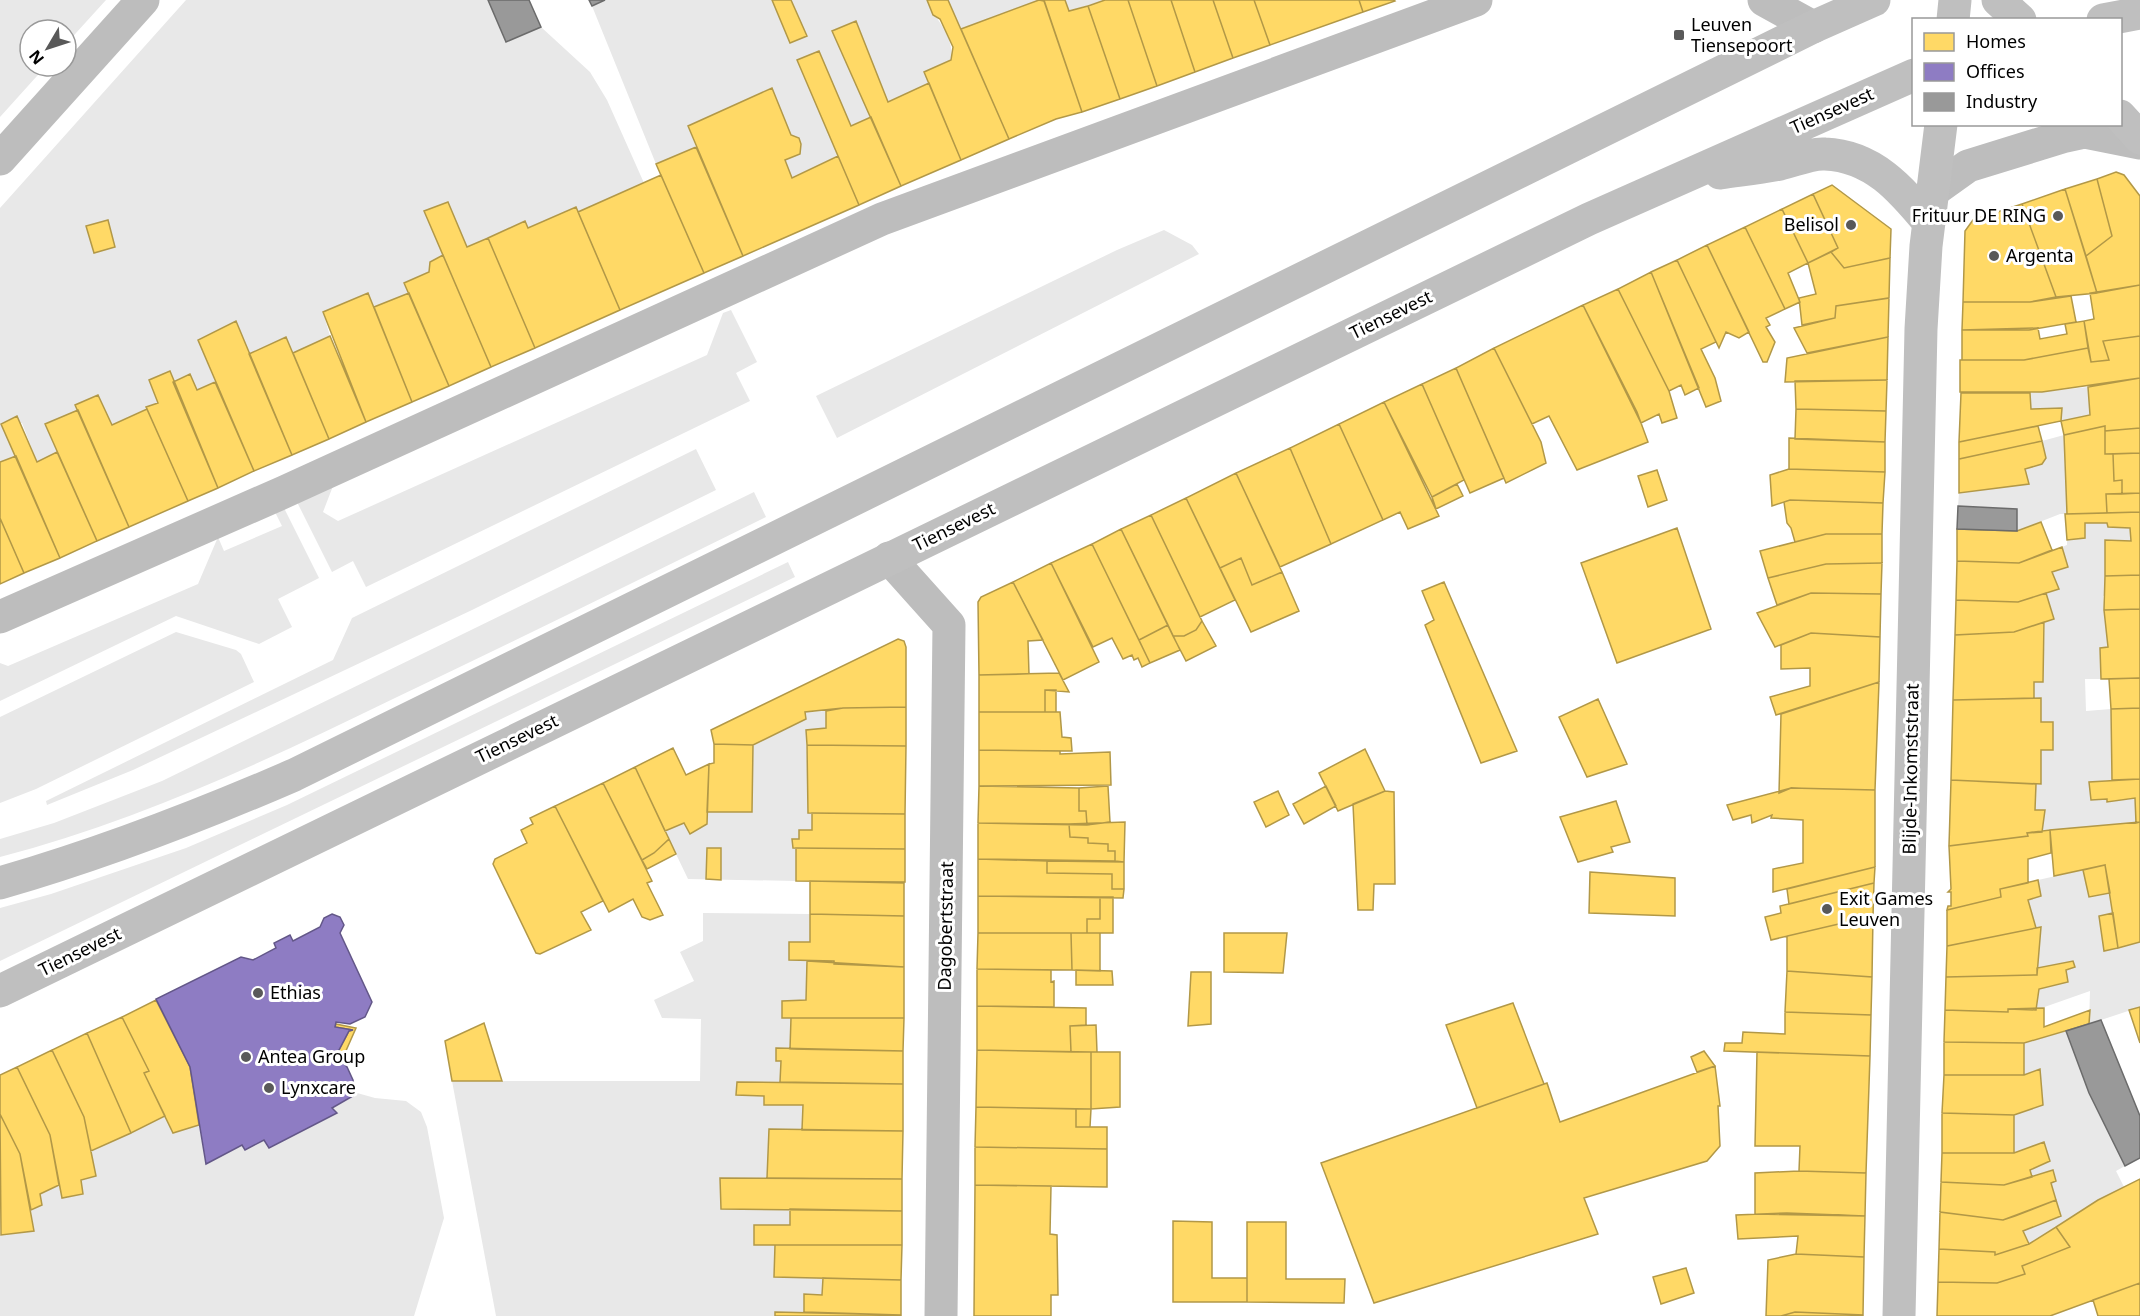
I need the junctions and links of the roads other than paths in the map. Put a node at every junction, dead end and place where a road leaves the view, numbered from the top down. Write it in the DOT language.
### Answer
graph roads {
  1 [pos="143,0"];
  2 [pos="1476,0"];
  3 [pos="1764,0"];
  4 [pos="1874,0"];
  5 [pos="1955,0"];
  6 [pos="1998,0"];
  7 [pos="2140,13"];
  8 [pos="1953,18"];
  9 [pos="2018,18"];
  10 [pos="2114,18"];
  11 [pos="1813,27"];
  12 [pos="1912,76"];
  13 [pos="2122,117"];
  14 [pos="1941,126"];
  15 [pos="2140,138"];
  16 [pos="2140,143"];
  17 [pos="0,159"];
  18 [pos="1677,180"];
  19 [pos="1933,191"];
  20 [pos="1929,223"];
  21 [pos="890,558"];
  22 [pos="0,617"];
  23 [pos="0,883"];
  24 [pos="0,991"];
  25 [pos="941,1316"];
  26 [pos="1899,1316"];
  1 -- 17 [label="street"];
  2 -- 22 [label="street"];
  3 -- 11 [label="street"];
  4 -- 11 [label="main road"];
  5 -- 8 [label="main road"];
  6 -- 9 [label="main road"];
  7 -- 10 [label="main road"];
  11 -- 23 [label="main road"];
  12 -- 18 [label="main road, Tiensevest"];
  13 -- 15 [label="main road"];
  14 -- 19 [label="main road, Blijde-Inkomststraat"];
  16 -- 19 [label="street"];
  18 -- 20 [label="main road"];
  18 -- 21 [label="main road, Tiensevest"];
  19 -- 20 [label="main road, Blijde-Inkomststraat"];
  20 -- 26 [label="main road, Blijde-Inkomststraat"];
  21 -- 24 [label="main road, Tiensevest"];
  21 -- 25 [label="street, Dagobertstraat"];
}
